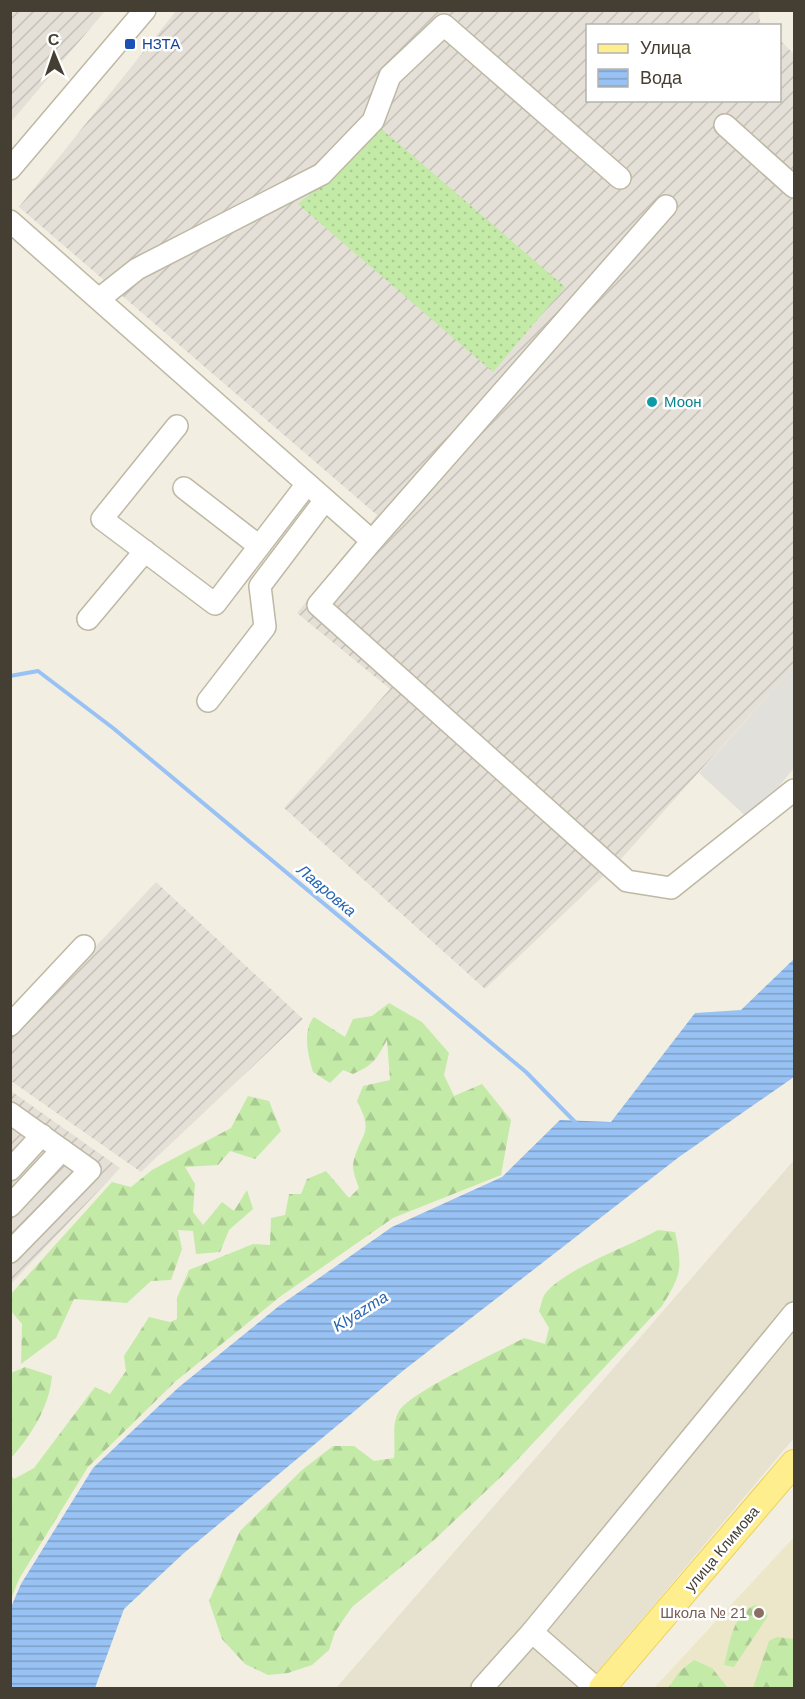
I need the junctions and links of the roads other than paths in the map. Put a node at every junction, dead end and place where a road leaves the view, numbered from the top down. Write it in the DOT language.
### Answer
graph roads {
  1 [pos="145,10"];
  2 [pos="725,124"];
  3 [pos="10,169"];
  4 [pos="620,178"];
  5 [pos="795,187"];
  6 [pos="666,206"];
  7 [pos="10,221"];
  8 [pos="99,299"];
  9 [pos="177,426"];
  10 [pos="308,484"];
  11 [pos="184,488"];
  12 [pos="325,500"];
  13 [pos="372,541"];
  14 [pos="259,546"];
  15 [pos="145,551"];
  16 [pos="88,619"];
  17 [pos="208,701"];
  18 [pos="795,790"];
  19 [pos="84,946"];
  20 [pos="10,1025"];
  21 [pos="12,1118"];
  22 [pos="42,1135"];
  23 [pos="62,1150"];
  24 [pos="10,1170"];
  25 [pos="10,1206"];
  26 [pos="10,1252"];
  27 [pos="795,1313"];
  28 [pos="795,1463"];
  29 [pos="532,1632"];
  30 [pos="482,1689"];
  31 [pos="596,1689"];
  32 [pos="603,1689"];
  1 -- 3 [label="street"];
  2 -- 5 [label="street"];
  4 -- 8 [label="street"];
  6 -- 13 [label="street"];
  7 -- 8 [label="street"];
  8 -- 10 [label="street"];
  9 -- 15 [label="street"];
  10 -- 12 [label="street"];
  10 -- 14 [label="street"];
  11 -- 14 [label="street"];
  12 -- 13 [label="street"];
  12 -- 17 [label="street"];
  13 -- 18 [label="street"];
  14 -- 15 [label="street"];
  15 -- 16 [label="street"];
  19 -- 20 [label="street"];
  21 -- 22 [label="street"];
  22 -- 23 [label="street"];
  22 -- 24 [label="street"];
  23 -- 25 [label="street"];
  23 -- 26 [label="street"];
  27 -- 29 [label="street"];
  28 -- 32 [label="main road, улица Климова"];
  29 -- 30 [label="street"];
  29 -- 31 [label="street"];
}
